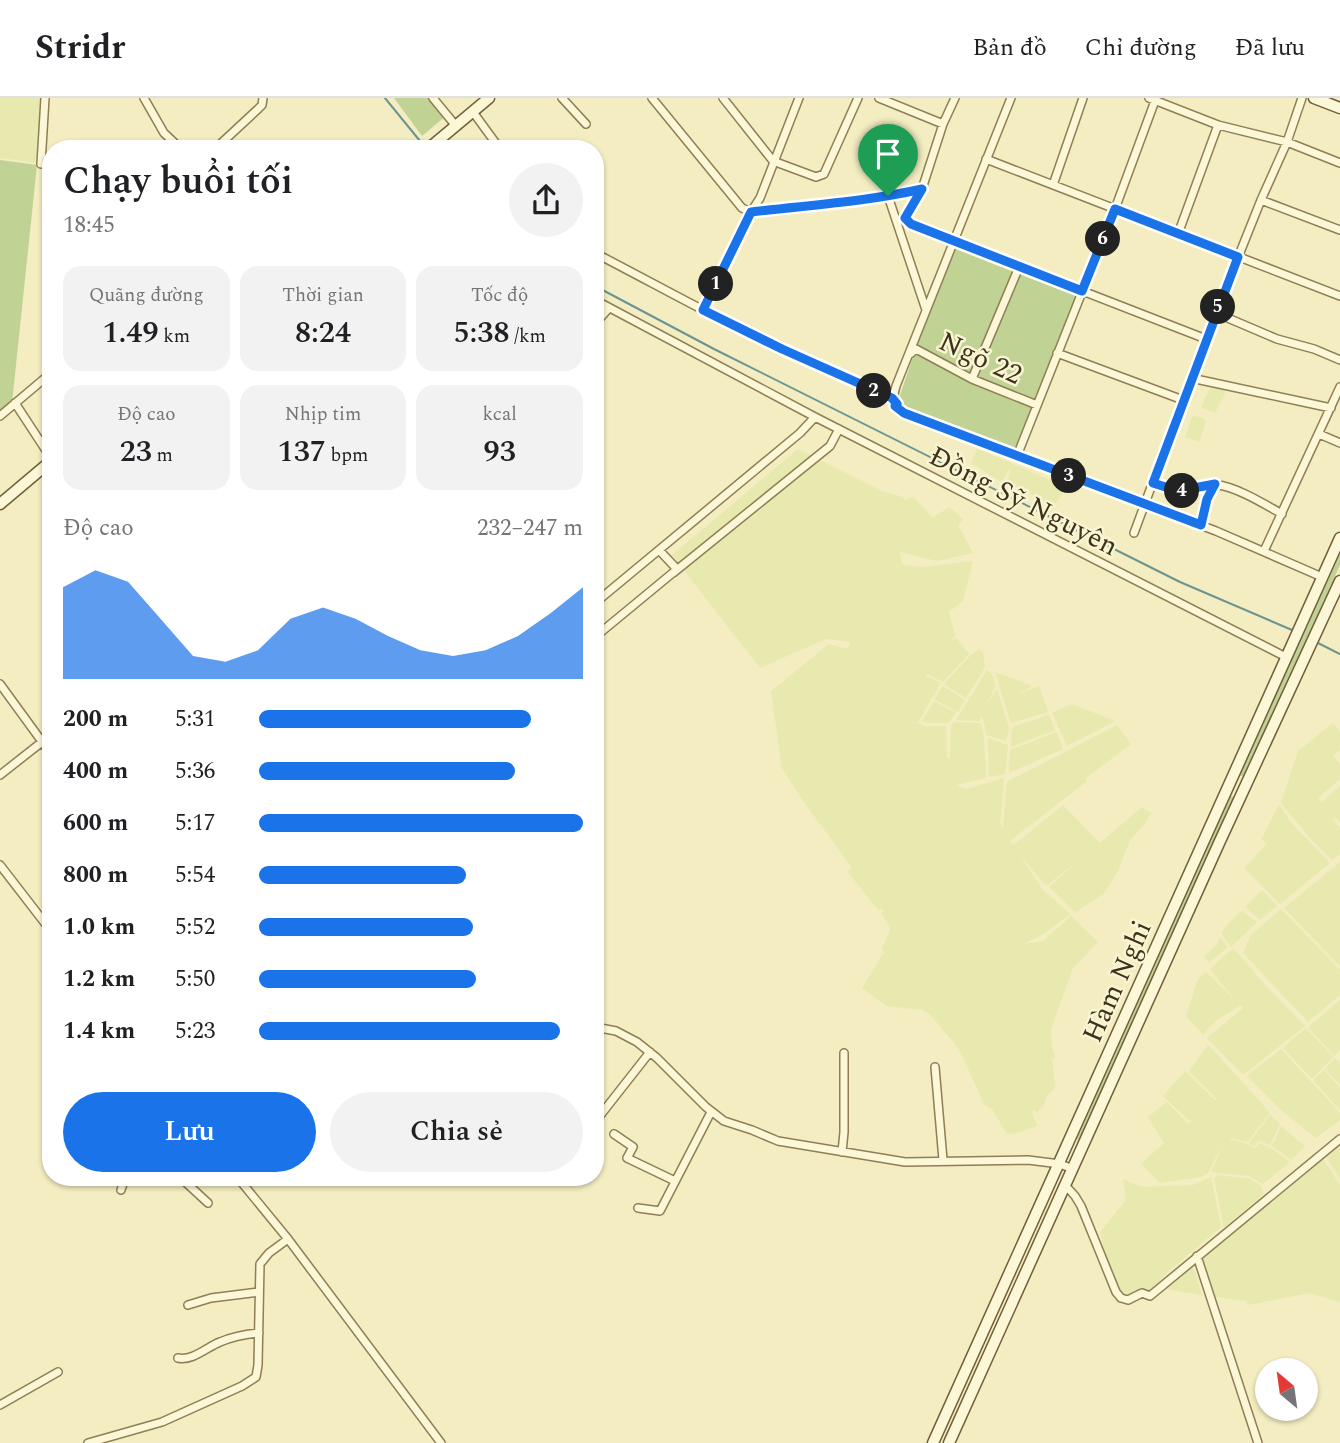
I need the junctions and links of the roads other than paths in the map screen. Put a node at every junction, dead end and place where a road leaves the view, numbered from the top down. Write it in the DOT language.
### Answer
graph roads {
  1 [pos="45,98"];
  2 [pos="144,98"];
  3 [pos="263,98"];
  4 [pos="433,98"];
  5 [pos="489,98"];
  6 [pos="562,98"];
  7 [pos="652,98"];
  8 [pos="723,98"];
  9 [pos="799,98"];
  10 [pos="858,98"];
  11 [pos="879,98"];
  12 [pos="955,98"];
  13 [pos="1011,98"];
  14 [pos="1083,98"];
  15 [pos="1302,98"];
  16 [pos="1314,98"];
  17 [pos="1153,99"];
  18 [pos="1340,108"];
  19 [pos="473,112"];
  20 [pos="586,124"];
  21 [pos="943,124"];
  22 [pos="1218,125"];
  23 [pos="456,126"];
  24 [pos="42,140"];
  25 [pos="171,140"];
  26 [pos="225,140"];
  27 [pos="439,140"];
  28 [pos="493,140"];
  29 [pos="1287,142"];
  30 [pos="42,148"];
  31 [pos="986,159"];
  32 [pos="773,161"];
  33 [pos="1340,163"];
  34 [pos="41,164"];
  35 [pos="1053,185"];
  36 [pos="922,189"];
  37 [pos="888,196"];
  38 [pos="1261,200"];
  39 [pos="1115,209"];
  40 [pos="751,212"];
  41 [pos="1340,230"];
  42 [pos="1178,234"];
  43 [pos="953,241"];
  44 [pos="1238,257"];
  45 [pos="604,258"];
  46 [pos="1020,267"];
  47 [pos="1082,291"];
  48 [pos="1340,296"];
  49 [pos="604,304"];
  50 [pos="609,307"];
  51 [pos="703,310"];
  52 [pos="926,310"];
  53 [pos="1216,313"];
  54 [pos="604,314"];
  55 [pos="1206,339"];
  56 [pos="1058,353"];
  57 [pos="909,354"];
  58 [pos="1340,360"];
  59 [pos="1191,378"];
  60 [pos="972,379"];
  61 [pos="42,380"];
  62 [pos="1340,387"];
  63 [pos="1183,400"];
  64 [pos="895,401"];
  65 [pos="15,403"];
  66 [pos="1037,405"];
  67 [pos="1331,408"];
  68 [pos="0,416"];
  69 [pos="815,417"];
  70 [pos="839,429"];
  71 [pos="1319,433"];
  72 [pos="1340,443"];
  73 [pos="42,445"];
  74 [pos="1017,456"];
  75 [pos="42,467"];
  76 [pos="1153,483"];
  77 [pos="1215,484"];
  78 [pos="0,504"];
  79 [pos="1145,505"];
  80 [pos="1282,514"];
  81 [pos="1201,525"];
  82 [pos="1134,533"];
  83 [pos="1340,538"];
  84 [pos="659,550"];
  85 [pos="1264,551"];
  86 [pos="674,573"];
  87 [pos="1322,577"];
  88 [pos="1340,581"];
  89 [pos="604,596"];
  90 [pos="604,630"];
  91 [pos="1286,657"];
  92 [pos="0,684"];
  93 [pos="42,741"];
  94 [pos="0,775"];
  95 [pos="0,865"];
  96 [pos="42,919"];
  97 [pos="604,1029"];
  98 [pos="650,1052"];
  99 [pos="844,1053"];
  100 [pos="935,1067"];
  101 [pos="604,1111"];
  102 [pos="711,1112"];
  103 [pos="614,1134"];
  104 [pos="1340,1139"];
  105 [pos="842,1152"];
  106 [pos="943,1160"];
  107 [pos="1060,1164"];
  108 [pos="1073,1169"];
  109 [pos="675,1181"];
  110 [pos="1065,1185"];
  111 [pos="122,1186"];
  112 [pos="190,1186"];
  113 [pos="245,1186"];
  114 [pos="121,1190"];
  115 [pos="208,1203"];
  116 [pos="638,1208"];
  117 [pos="288,1239"];
  118 [pos="1197,1256"];
  119 [pos="259,1292"];
  120 [pos="188,1306"];
  121 [pos="259,1334"];
  122 [pos="178,1358"];
  123 [pos="58,1372"];
  124 [pos="0,1405"];
  125 [pos="88,1443"];
  126 [pos="441,1443"];
  127 [pos="933,1443"];
  128 [pos="949,1443"];
  129 [pos="1258,1443"];
  1 -- 24 [label="street"];
  2 -- 25 [label="street"];
  3 -- 26 [label="street"];
  4 -- 23 [label="street"];
  5 -- 19 [label="main road"];
  6 -- 20 [label="street"];
  7 -- 40 [label="street"];
  8 -- 32 [label="street"];
  9 -- 32 [label="street"];
  10 -- 32 [label="street"];
  11 -- 21 [label="street"];
  12 -- 21 [label="street"];
  13 -- 31 [label="street"];
  14 -- 35 [label="street"];
  15 -- 29 [label="street"];
  16 -- 18 [label="main road"];
  17 -- 22 [label="street"];
  17 -- 39 [label="street"];
  19 -- 23 [label="main road"];
  19 -- 28 [label="street"];
  21 -- 36 [label="street"];
  22 -- 29 [label="street"];
  22 -- 42 [label="street"];
  23 -- 27 [label="main road"];
  29 -- 33 [label="street"];
  29 -- 38 [label="street"];
  30 -- 34 [label="street"];
  31 -- 35 [label="street"];
  31 -- 43 [label="street"];
  32 -- 40 [label="street"];
  35 -- 39 [label="street"];
  36 -- 37 [label="street"];
  36 -- 43 [label="street"];
  37 -- 40 [label="street"];
  37 -- 52 [label="street"];
  38 -- 41 [label="street"];
  38 -- 44 [label="street"];
  39 -- 42 [label="street"];
  39 -- 47 [label="street"];
  40 -- 51 [label="street"];
  42 -- 44 [label="street"];
  43 -- 46 [label="street"];
  43 -- 52 [label="street"];
  44 -- 48 [label="street"];
  44 -- 53 [label="street"];
  45 -- 51 [label="street"];
  46 -- 47 [label="street"];
  46 -- 60 [label="street"];
  47 -- 55 [label="street"];
  47 -- 56 [label="street"];
  49 -- 50 [label="street, Đồng Sỹ Nguyên"];
  50 -- 54 [label="street"];
  50 -- 69 [label="street, Đồng Sỹ Nguyên"];
  51 -- 64 [label="street"];
  52 -- 57 [label="street"];
  53 -- 55 [label="street"];
  53 -- 58 [label="street"];
  55 -- 59 [label="street"];
  56 -- 63 [label="street"];
  56 -- 66 [label="street"];
  57 -- 60 [label="street, Ngõ 22"];
  57 -- 64 [label="street"];
  59 -- 63 [label="street"];
  59 -- 67 [label="street"];
  60 -- 66 [label="street, Ngõ 22"];
  61 -- 65 [label="street"];
  62 -- 67 [label="street"];
  63 -- 76 [label="street"];
  64 -- 74 [label="street"];
  65 -- 68 [label="street"];
  65 -- 73 [label="street"];
  66 -- 74 [label="street"];
  67 -- 71 [label="street"];
  69 -- 70 [label="street, Đồng Sỹ Nguyên"];
  69 -- 84 [label="street"];
  70 -- 86 [label="street"];
  70 -- 91 [label="street, Đồng Sỹ Nguyên"];
  71 -- 72 [label="street"];
  71 -- 80 [label="street"];
  74 -- 79 [label="street"];
  75 -- 78 [label="main road"];
  76 -- 77 [label="street"];
  76 -- 79 [label="street"];
  77 -- 80 [label="street"];
  77 -- 81 [label="street"];
  79 -- 81 [label="street"];
  79 -- 82 [label="street"];
  80 -- 85 [label="street"];
  81 -- 85 [label="street"];
  83 -- 87 [label="main road, Hàm Nghi"];
  84 -- 86 [label="street"];
  84 -- 89 [label="street"];
  85 -- 87 [label="street"];
  86 -- 90 [label="street"];
  87 -- 91 [label="main road, Hàm Nghi"];
  88 -- 108 [label="main road, Hàm Nghi"];
  91 -- 107 [label="main road, Hàm Nghi"];
  92 -- 93 [label="street"];
  93 -- 94 [label="street"];
  95 -- 96 [label="street"];
  97 -- 98 [label="street"];
  98 -- 101 [label="street"];
  98 -- 102 [label="street"];
  99 -- 105 [label="street"];
  100 -- 106 [label="street"];
  102 -- 105 [label="street"];
  102 -- 109 [label="street"];
  103 -- 109 [label="street"];
  104 -- 118 [label="street"];
  105 -- 106 [label="street"];
  106 -- 107 [label="street"];
  107 -- 108 [label="street"];
  107 -- 127 [label="main road, Hàm Nghi"];
  108 -- 110 [label="main road, Hàm Nghi"];
  109 -- 116 [label="street"];
  110 -- 118 [label="street"];
  110 -- 128 [label="main road, Hàm Nghi"];
  111 -- 114 [label="street"];
  112 -- 115 [label="street"];
  113 -- 117 [label="street"];
  117 -- 119 [label="street"];
  117 -- 126 [label="street"];
  118 -- 129 [label="street"];
  119 -- 120 [label="street"];
  119 -- 121 [label="street"];
  121 -- 122 [label="street"];
  121 -- 125 [label="street"];
  123 -- 124 [label="street"];
}
